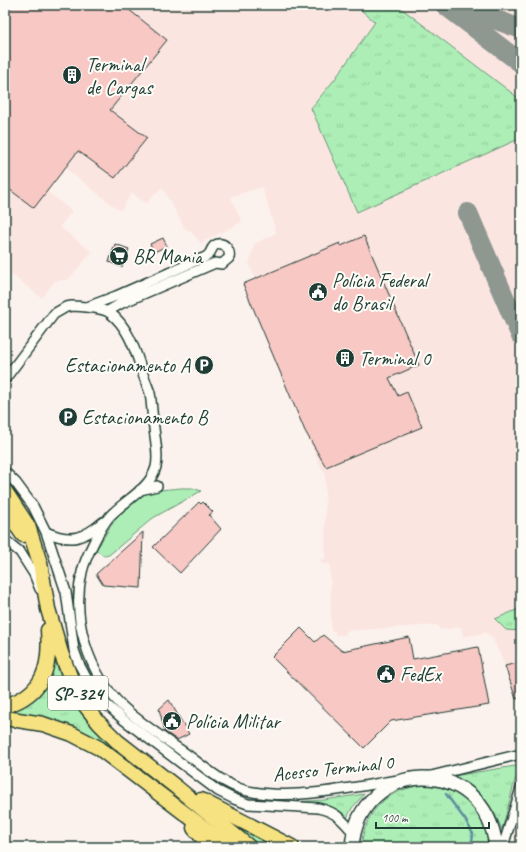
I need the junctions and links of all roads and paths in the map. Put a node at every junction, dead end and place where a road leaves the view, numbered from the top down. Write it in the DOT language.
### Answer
graph roads {
  1 [pos="86,307"];
  2 [pos="108,311"];
  3 [pos="5,379"];
  4 [pos="5,472"];
  5 [pos="157,486"];
  6 [pos="140,490"];
  7 [pos="5,491"];
  8 [pos="5,509"];
  9 [pos="109,517"];
  10 [pos="46,532"];
  11 [pos="5,540"];
  12 [pos="34,547"];
  13 [pos="48,609"];
  14 [pos="5,706"];
  15 [pos="5,718"];
  16 [pos="521,754"];
  17 [pos="419,778"];
  18 [pos="176,787"];
  19 [pos="521,788"];
  20 [pos="183,812"];
  21 [pos="354,833"];
  22 [pos="210,847"];
  23 [pos="229,847"];
  24 [pos="249,847"];
  25 [pos="292,847"];
  26 [pos="352,847"];
  27 [pos="496,847"];
  28 [pos="501,847"];
  1 -- 2 [label="street"];
  1 -- 2 [label="street"];
  1 -- 3 [label="street"];
  2 -- 6 [label="street, Acesso Terminal 0"];
  4 -- 10 [label="street"];
  5 -- 6 [label="street"];
  6 -- 9 [label="street, Acesso Terminal 0"];
  7 -- 12 [label="main road, SP-324"];
  8 -- 12 [label="main road"];
  9 -- 10 [label="street"];
  9 -- 17 [label="street, Acesso Terminal 0"];
  10 -- 21 [label="street"];
  11 -- 13 [label="street"];
  12 -- 13 [label="main road, SP-324"];
  13 -- 14 [label="main road"];
  13 -- 18 [label="main road, SP-324"];
  15 -- 20 [label="main road, SP-324"];
  16 -- 17 [label="street, Acesso Terminal 0"];
  17 -- 21 [label="main road"];
  17 -- 27 [label="main road"];
  18 -- 24 [label="main road, SP-324"];
  18 -- 25 [label="main road"];
  19 -- 28 [label="street"];
  20 -- 22 [label="main road"];
  20 -- 23 [label="main road, SP-324"];
  21 -- 26 [label="main road"];
}
